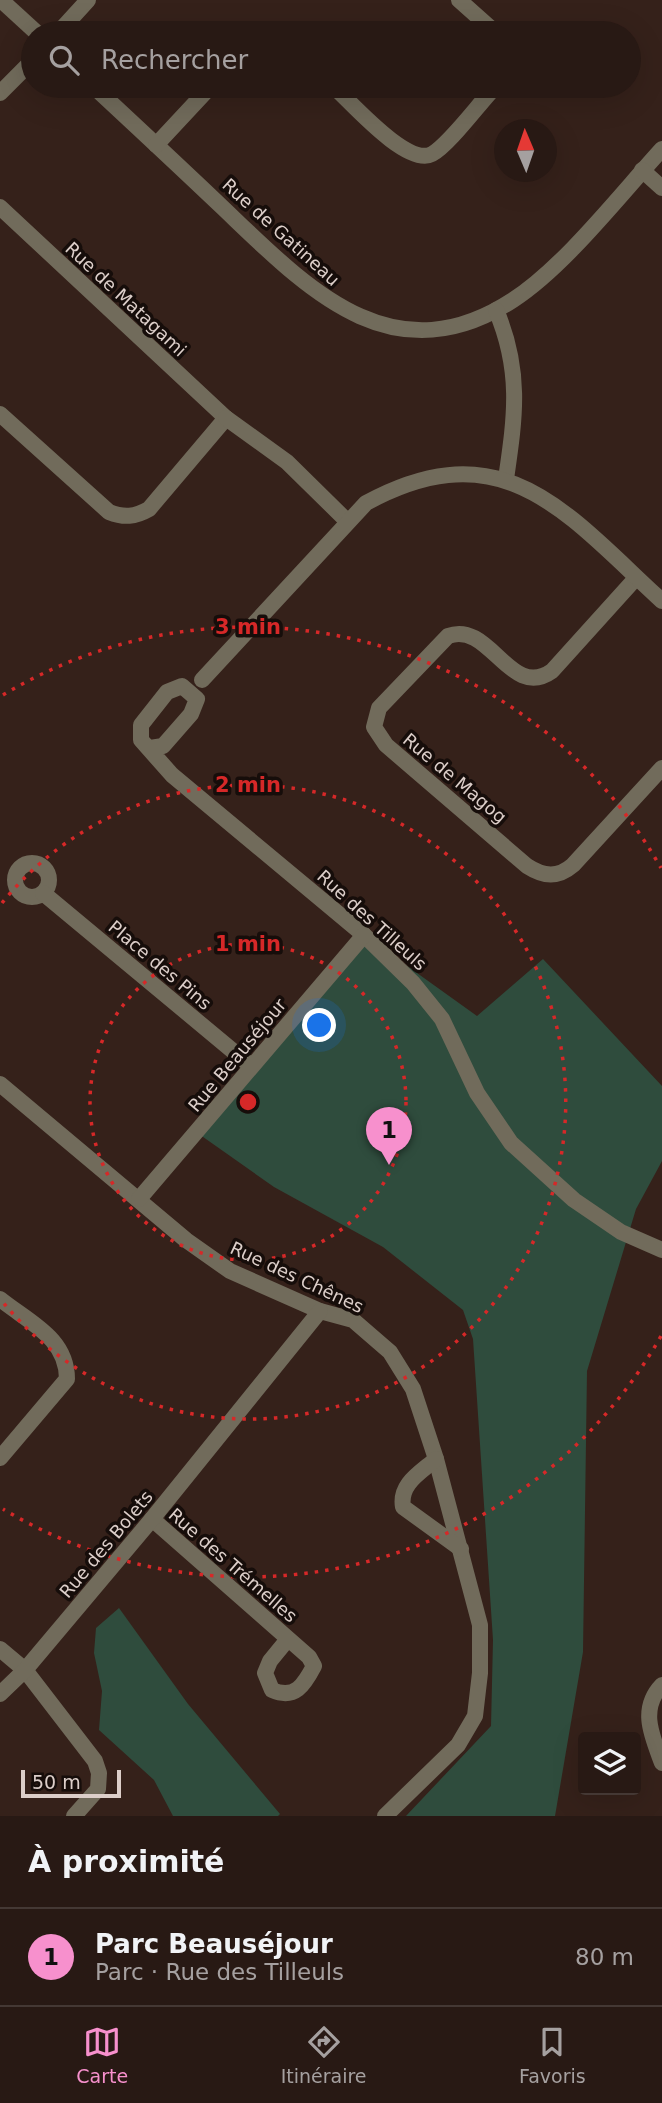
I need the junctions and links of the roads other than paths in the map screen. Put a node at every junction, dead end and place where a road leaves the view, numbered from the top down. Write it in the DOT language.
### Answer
graph roads {
  1 [pos="1,0"];
  2 [pos="88,0"];
  3 [pos="459,0"];
  4 [pos="24,21"];
  5 [pos="69,21"];
  6 [pos="483,21"];
  7 [pos="21,72"];
  8 [pos="0,93"];
  9 [pos="106,98"];
  10 [pos="200,98"];
  11 [pos="346,98"];
  12 [pos="485,98"];
  13 [pos="156,145"];
  14 [pos="662,149"];
  15 [pos="642,170"];
  16 [pos="662,188"];
  17 [pos="0,207"];
  18 [pos="496,310"];
  19 [pos="0,414"];
  20 [pos="226,418"];
  21 [pos="506,479"];
  22 [pos="347,521"];
  23 [pos="636,578"];
  24 [pos="662,601"];
  25 [pos="201,680"];
  26 [pos="150,748"];
  27 [pos="662,768"];
  28 [pos="44,893"];
  29 [pos="364,935"];
  30 [pos="251,1066"];
  31 [pos="0,1084"];
  32 [pos="139,1199"];
  33 [pos="662,1250"];
  34 [pos="0,1300"];
  35 [pos="320,1311"];
  36 [pos="0,1458"];
  37 [pos="436,1459"];
  38 [pos="152,1520"];
  39 [pos="461,1549"];
  40 [pos="288,1639"];
  41 [pos="0,1649"];
  42 [pos="25,1670"];
  43 [pos="662,1685"];
  44 [pos="0,1694"];
  45 [pos="662,1763"];
  46 [pos="74,1816"];
  47 [pos="384,1816"];
  1 -- 4 [label="street"];
  2 -- 5 [label="street"];
  3 -- 6 [label="street"];
  7 -- 8 [label="street"];
  9 -- 13 [label="street, Rue de Gatineau"];
  10 -- 13 [label="street"];
  11 -- 12 [label="street"];
  13 -- 18 [label="street, Rue de Gatineau"];
  14 -- 15 [label="street, Rue de Gatineau"];
  15 -- 16 [label="street"];
  15 -- 18 [label="street, Rue de Gatineau"];
  17 -- 20 [label="street, Rue de Matagami"];
  18 -- 21 [label="street"];
  19 -- 20 [label="street"];
  20 -- 22 [label="street, Rue de Matagami"];
  21 -- 22 [label="street"];
  21 -- 23 [label="street"];
  22 -- 25 [label="street"];
  23 -- 24 [label="street"];
  23 -- 27 [label="street, Rue de Magog"];
  26 -- 29 [label="street, Rue des Tilleuls"];
  28 -- 30 [label="street, Place des Pins"];
  29 -- 30 [label="street, Rue Beauséjour"];
  29 -- 33 [label="street, Rue des Tilleuls"];
  30 -- 32 [label="street, Rue Beauséjour"];
  31 -- 32 [label="street, Rue des Chênes"];
  32 -- 35 [label="street, Rue des Chênes"];
  34 -- 36 [label="street"];
  35 -- 37 [label="street, Rue des Chênes"];
  35 -- 38 [label="street, Rue des Bolets"];
  37 -- 39 [label="street, Rue des Chênes"];
  37 -- 39 [label="street"];
  38 -- 40 [label="street, Rue des Trémelles"];
  38 -- 42 [label="street, Rue des Bolets"];
  39 -- 47 [label="street, Rue des Chênes"];
  41 -- 42 [label="street"];
  42 -- 44 [label="street, Rue des Bolets"];
  42 -- 46 [label="street"];
  43 -- 45 [label="street"];
}
